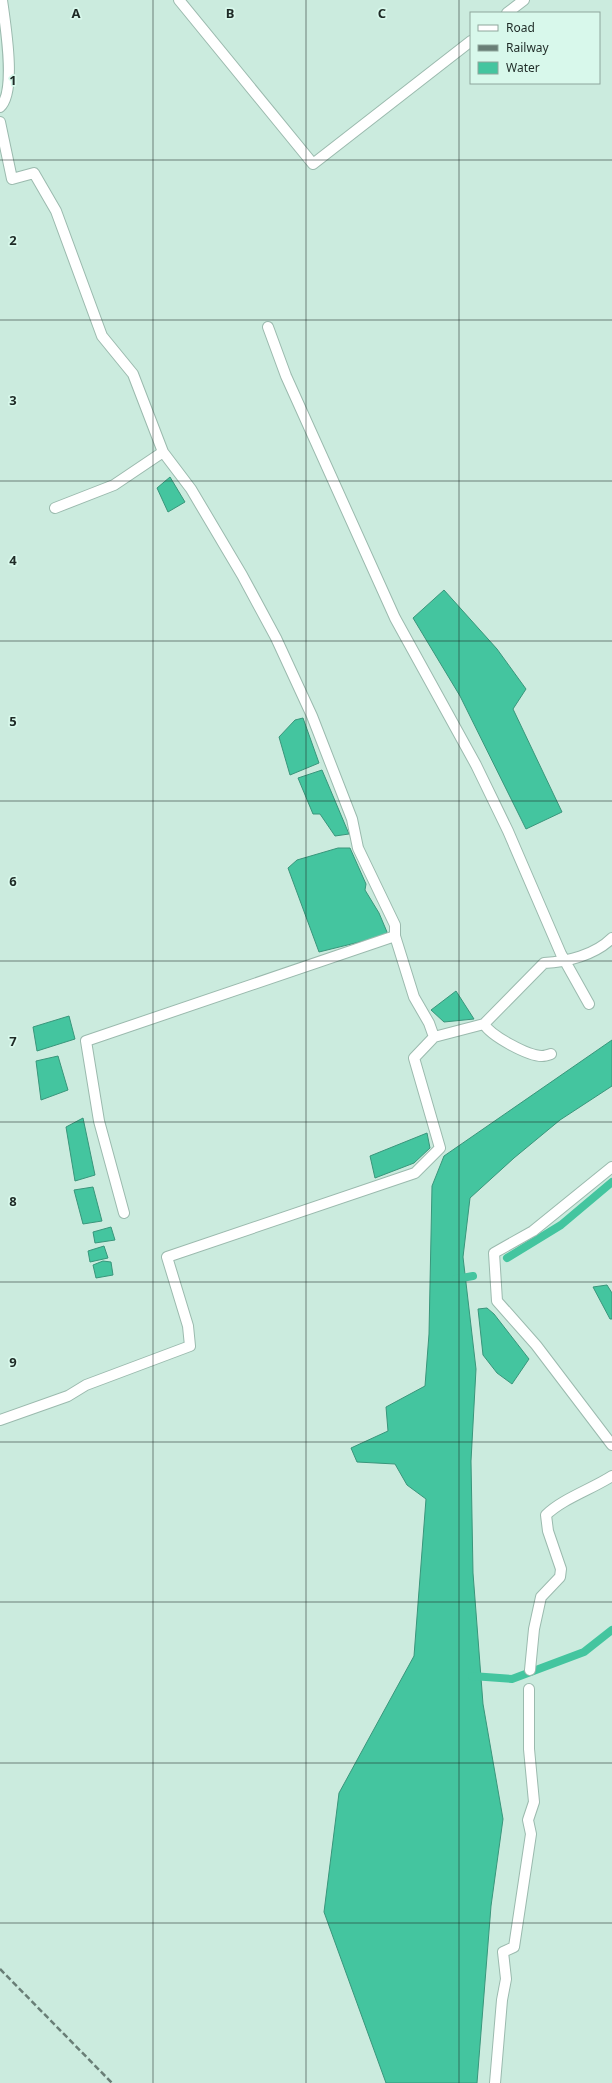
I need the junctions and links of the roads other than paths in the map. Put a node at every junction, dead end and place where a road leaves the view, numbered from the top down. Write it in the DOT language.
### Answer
graph roads {
  1 [pos="2,0"];
  2 [pos="179,0"];
  3 [pos="524,0"];
  4 [pos="508,12"];
  5 [pos="470,42"];
  6 [pos="0,107"];
  7 [pos="0,122"];
  8 [pos="268,327"];
  9 [pos="163,452"];
  10 [pos="56,508"];
  11 [pos="395,936"];
  12 [pos="612,938"];
  13 [pos="566,962"];
  14 [pos="589,1004"];
  15 [pos="484,1024"];
  16 [pos="434,1037"];
  17 [pos="551,1054"];
  18 [pos="612,1167"];
  19 [pos="124,1213"];
  20 [pos="0,1420"];
  21 [pos="612,1446"];
  22 [pos="612,1476"];
  23 [pos="530,1670"];
  24 [pos="529,1689"];
  25 [pos="495,2083"];
  1 -- 6 [label="street"];
  2 -- 5 [label="street"];
  3 -- 4 [label="street"];
  7 -- 9 [label="street"];
  8 -- 13 [label="street"];
  9 -- 10 [label="street"];
  9 -- 11 [label="street"];
  11 -- 16 [label="street"];
  11 -- 19 [label="street"];
  12 -- 13 [label="street"];
  13 -- 14 [label="street"];
  13 -- 15 [label="street"];
  15 -- 16 [label="street"];
  15 -- 17 [label="street"];
  16 -- 20 [label="street"];
  18 -- 21 [label="street"];
  22 -- 23 [label="street"];
  24 -- 25 [label="street"];
}
